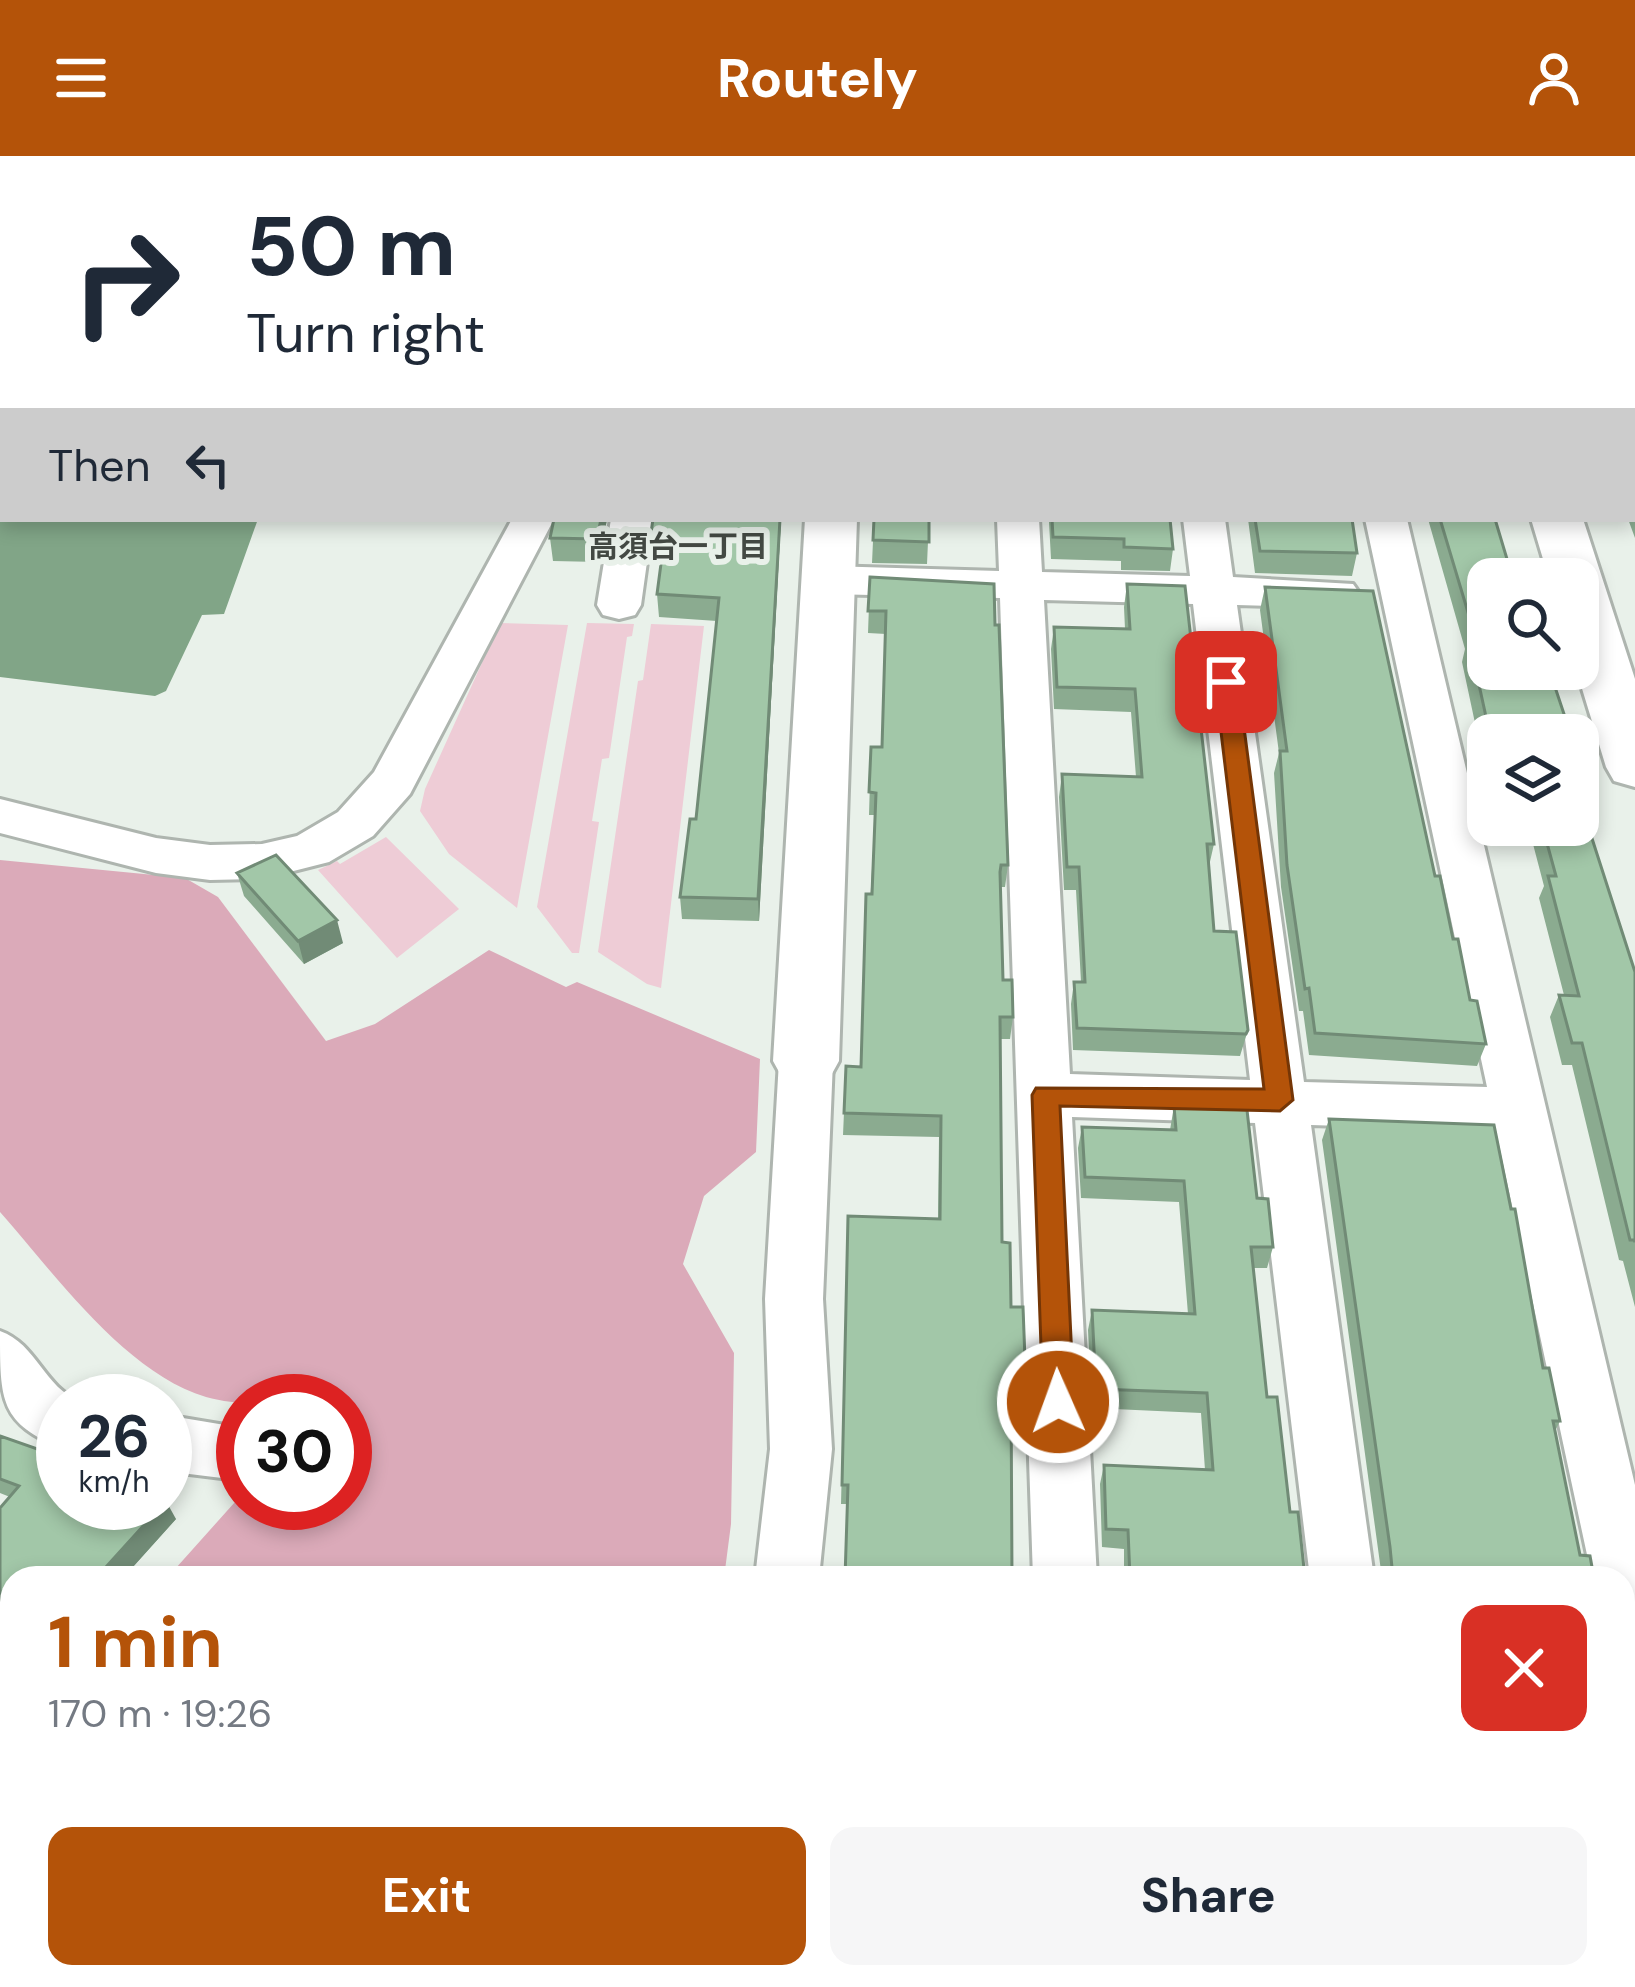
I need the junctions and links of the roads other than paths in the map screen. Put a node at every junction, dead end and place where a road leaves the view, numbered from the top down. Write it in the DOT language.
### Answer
graph roads {
  1 [pos="530,522"];
  2 [pos="632,522"];
  3 [pos="831,522"];
  4 [pos="1018,522"];
  5 [pos="1204,522"];
  6 [pos="1387,522"];
  7 [pos="1558,522"];
  8 [pos="1574,558"];
  9 [pos="828,580"];
  10 [pos="1022,585"];
  11 [pos="1215,590"];
  12 [pos="1407,596"];
  13 [pos="619,605"];
  14 [pos="1599,622"];
  15 [pos="1635,767"];
  16 [pos="0,816"];
  17 [pos="806,1061"];
  18 [pos="1046,1095"];
  19 [pos="1280,1100"];
  20 [pos="1522,1110"];
  21 [pos="4,1379"];
  22 [pos="36,1409"];
  23 [pos="788,1566"];
  24 [pos="1065,1566"];
  25 [pos="1340,1566"];
  26 [pos="1622,1566"];
  1 -- 16 [label="street"];
  2 -- 13 [label="street"];
  3 -- 9 [label="street"];
  4 -- 10 [label="street"];
  5 -- 11 [label="street"];
  6 -- 12 [label="street"];
  7 -- 8 [label="street"];
  9 -- 10 [label="street"];
  9 -- 17 [label="street"];
  10 -- 11 [label="street"];
  10 -- 18 [label="street"];
  11 -- 12 [label="street"];
  11 -- 19 [label="street"];
  12 -- 20 [label="street"];
  14 -- 15 [label="street"];
  17 -- 23 [label="street"];
  18 -- 19 [label="street"];
  18 -- 24 [label="street"];
  19 -- 20 [label="street"];
  19 -- 25 [label="street"];
  20 -- 26 [label="street"];
  21 -- 22 [label="street"];
}
